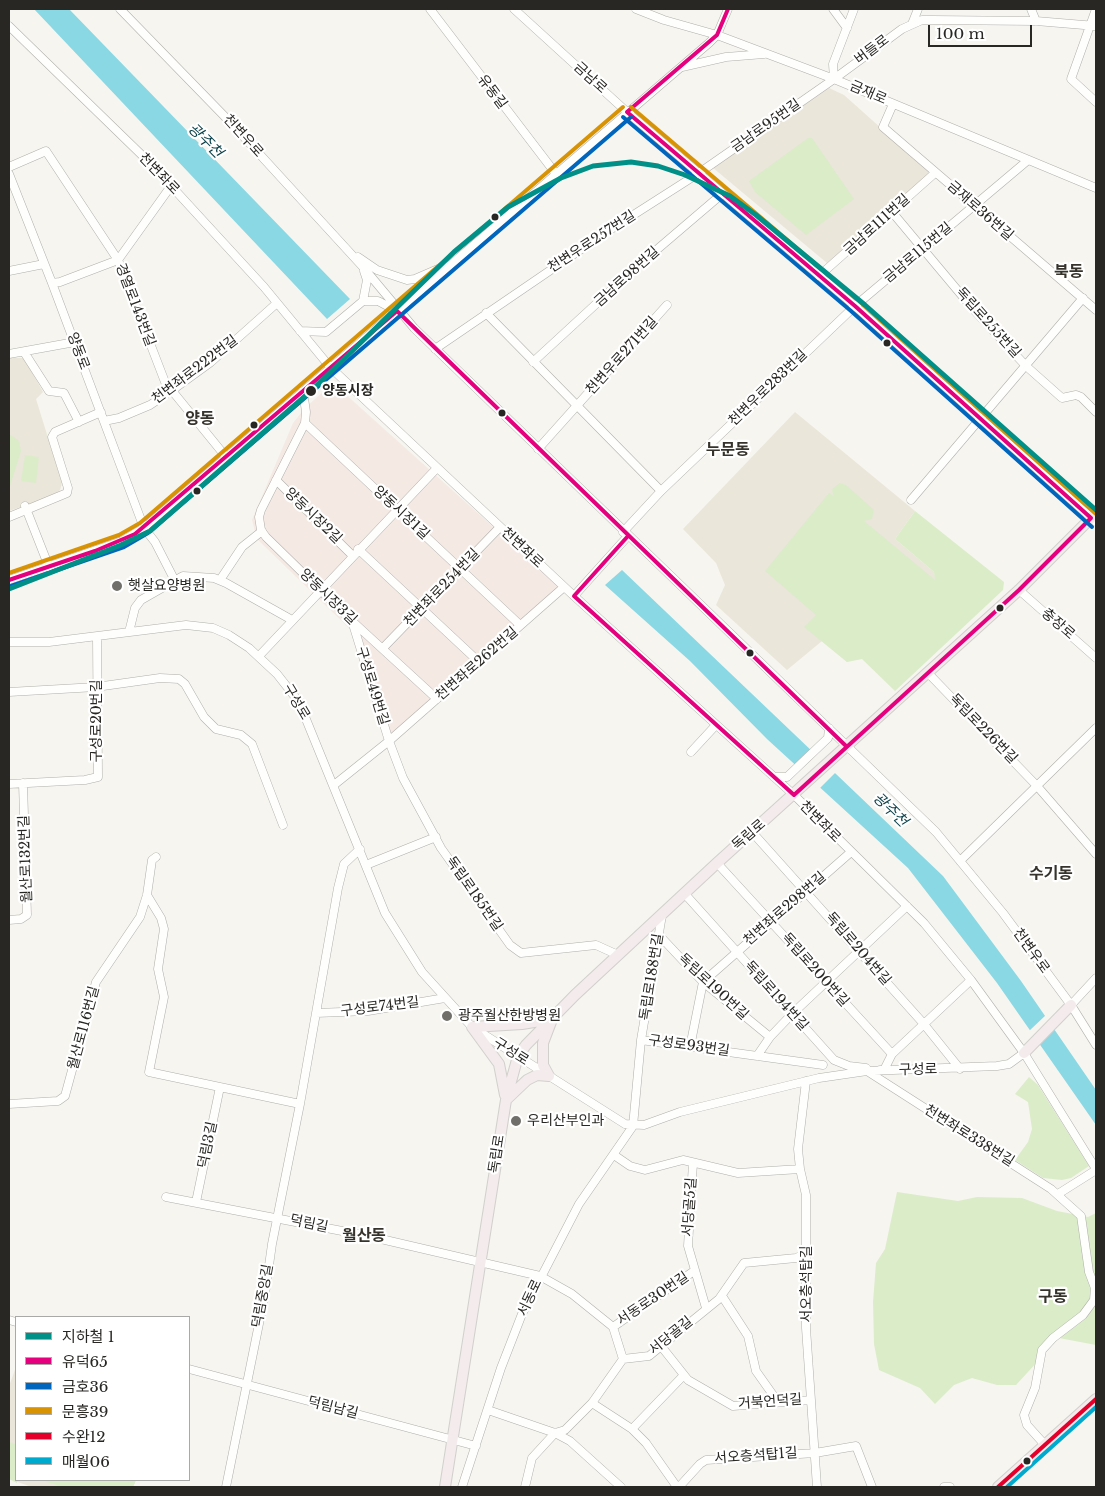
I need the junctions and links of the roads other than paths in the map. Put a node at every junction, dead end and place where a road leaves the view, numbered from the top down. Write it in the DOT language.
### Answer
graph roads {
  1 [pos="120,9"];
  2 [pos="430,9"];
  3 [pos="514,9"];
  4 [pos="636,9"];
  5 [pos="728,9"];
  6 [pos="833,9"];
  7 [pos="854,9"];
  8 [pos="918,9"];
  9 [pos="1031,9"];
  10 [pos="1096,9"];
  11 [pos="522,12"];
  12 [pos="1036,21"];
  13 [pos="912,24"];
  14 [pos="9,26"];
  15 [pos="1093,26"];
  16 [pos="847,28"];
  17 [pos="717,35"];
  18 [pos="768,54"];
  19 [pos="680,68"];
  20 [pos="834,79"];
  21 [pos="1096,102"];
  22 [pos="894,104"];
  23 [pos="627,112"];
  24 [pos="1027,161"];
  25 [pos="9,167"];
  26 [pos="698,173"];
  27 [pos="936,173"];
  28 [pos="9,174"];
  29 [pos="556,174"];
  30 [pos="171,186"];
  31 [pos="1096,188"];
  32 [pos="722,194"];
  33 [pos="974,205"];
  34 [pos="892,212"];
  35 [pos="346,249"];
  36 [pos="923,249"];
  37 [pos="118,260"];
  38 [pos="454,262"];
  39 [pos="44,264"];
  40 [pos="362,267"];
  41 [pos="9,270"];
  42 [pos="819,276"];
  43 [pos="52,283"];
  44 [pos="1083,298"];
  45 [pos="363,301"];
  46 [pos="277,303"];
  47 [pos="667,305"];
  48 [pos="854,306"];
  49 [pos="1096,310"];
  50 [pos="397,311"];
  51 [pos="486,313"];
  52 [pos="300,331"];
  53 [pos="74,342"];
  54 [pos="435,349"];
  55 [pos="24,352"];
  56 [pos="9,354"];
  57 [pos="533,362"];
  58 [pos="1026,366"];
  59 [pos="330,368"];
  60 [pos="171,391"];
  61 [pos="303,391"];
  62 [pos="577,406"];
  63 [pos="101,412"];
  64 [pos="1096,412"];
  65 [pos="981,419"];
  66 [pos="104,421"];
  67 [pos="79,422"];
  68 [pos="304,423"];
  69 [pos="538,449"];
  70 [pos="226,457"];
  71 [pos="437,468"];
  72 [pos="276,480"];
  73 [pos="661,491"];
  74 [pos="911,500"];
  75 [pos="26,508"];
  76 [pos="397,510"];
  77 [pos="9,517"];
  78 [pos="1095,518"];
  79 [pos="500,527"];
  80 [pos="144,528"];
  81 [pos="262,531"];
  82 [pos="625,534"];
  83 [pos="358,549"];
  84 [pos="352,555"];
  85 [pos="49,566"];
  86 [pos="460,568"];
  87 [pos="9,580"];
  88 [pos="174,580"];
  89 [pos="220,580"];
  90 [pos="564,587"];
  91 [pos="320,590"];
  92 [pos="1019,590"];
  93 [pos="574,596"];
  94 [pos="422,608"];
  95 [pos="292,620"];
  96 [pos="352,621"];
  97 [pos="520,625"];
  98 [pos="128,632"];
  99 [pos="97,636"];
  100 [pos="9,642"];
  101 [pos="383,648"];
  102 [pos="259,656"];
  103 [pos="1096,658"];
  104 [pos="479,662"];
  105 [pos="928,672"];
  106 [pos="96,687"];
  107 [pos="9,692"];
  108 [pos="437,699"];
  109 [pos="716,725"];
  110 [pos="829,728"];
  111 [pos="1096,729"];
  112 [pos="389,741"];
  113 [pos="844,748"];
  114 [pos="690,752"];
  115 [pos="774,777"];
  116 [pos="23,783"];
  117 [pos="9,784"];
  118 [pos="334,785"];
  119 [pos="1037,786"];
  120 [pos="796,793"];
  121 [pos="283,825"];
  122 [pos="752,832"];
  123 [pos="436,837"];
  124 [pos="360,849"];
  125 [pos="850,852"];
  126 [pos="1096,854"];
  127 [pos="156,857"];
  128 [pos="960,861"];
  129 [pos="717,863"];
  130 [pos="366,865"];
  131 [pos="806,891"];
  132 [pos="684,894"];
  133 [pos="147,895"];
  134 [pos="907,906"];
  135 [pos="662,915"];
  136 [pos="9,920"];
  137 [pos="771,922"];
  138 [pos="659,935"];
  139 [pos="736,951"];
  140 [pos="859,952"];
  141 [pos="618,956"];
  142 [pos="1096,979"];
  143 [pos="971,980"];
  144 [pos="703,982"];
  145 [pos="827,983"];
  146 [pos="445,998"];
  147 [pos="1071,1006"];
  148 [pos="316,1012"];
  149 [pos="792,1014"];
  150 [pos="552,1019"];
  151 [pos="923,1023"];
  152 [pos="472,1028"];
  153 [pos="770,1037"];
  154 [pos="641,1040"];
  155 [pos="1096,1045"];
  156 [pos="690,1047"];
  157 [pos="1024,1053"];
  158 [pos="829,1054"];
  159 [pos="892,1054"];
  160 [pos="518,1056"];
  161 [pos="757,1056"];
  162 [pos="823,1065"];
  163 [pos="960,1068"];
  164 [pos="884,1070"];
  165 [pos="867,1071"];
  166 [pos="549,1076"];
  167 [pos="825,1077"];
  168 [pos="806,1081"];
  169 [pos="220,1088"];
  170 [pos="506,1100"];
  171 [pos="9,1104"];
  172 [pos="300,1104"];
  173 [pos="633,1126"];
  174 [pos="614,1155"];
  175 [pos="693,1163"];
  176 [pos="800,1169"];
  177 [pos="1096,1170"];
  178 [pos="1058,1194"];
  179 [pos="166,1196"];
  180 [pos="196,1202"];
  181 [pos="278,1217"];
  182 [pos="807,1253"];
  183 [pos="480,1262"];
  184 [pos="694,1271"];
  185 [pos="540,1276"];
  186 [pos="722,1296"];
  187 [pos="706,1308"];
  188 [pos="612,1327"];
  189 [pos="661,1346"];
  190 [pos="622,1359"];
  191 [pos="190,1370"];
  192 [pos="683,1376"];
  193 [pos="246,1385"];
  194 [pos="1096,1399"];
  195 [pos="811,1400"];
  196 [pos="778,1402"];
  197 [pos="592,1403"];
  198 [pos="488,1410"];
  199 [pos="632,1429"];
  200 [pos="555,1433"];
  201 [pos="452,1439"];
  202 [pos="1044,1445"];
  203 [pos="476,1446"];
  204 [pos="815,1452"];
  205 [pos="226,1487"];
  206 [pos="444,1487"];
  207 [pos="462,1487"];
  208 [pos="525,1487"];
  209 [pos="621,1487"];
  210 [pos="678,1487"];
  211 [pos="818,1487"];
  212 [pos="872,1487"];
  213 [pos="998,1487"];
  1 -- 35 [label="street, 천변우로"];
  2 -- 29 [label="street, 유동길"];
  3 -- 11 [label="street, 금남로"];
  4 -- 17 [label="street, 금재로"];
  5 -- 17 [label="street"];
  6 -- 16 [label="street"];
  7 -- 16 [label="street"];
  8 -- 13 [label="street"];
  9 -- 12 [label="street"];
  10 -- 15 [label="street"];
  11 -- 23 [label="street, 금남로"];
  12 -- 13 [label="street, 버들로"];
  12 -- 15 [label="street, 버들로"];
  13 -- 20 [label="street, 버들로"];
  14 -- 30 [label="street, 천변좌로"];
  15 -- 21 [label="street"];
  16 -- 20 [label="street"];
  17 -- 18 [label="street, 금재로"];
  17 -- 19 [label="street"];
  18 -- 19 [label="street"];
  18 -- 20 [label="street, 금재로"];
  19 -- 23 [label="street"];
  20 -- 22 [label="street, 금재로"];
  20 -- 26 [label="street, 금남로95번길"];
  22 -- 24 [label="street, 금재로"];
  22 -- 27 [label="street, 금재로36번길"];
  23 -- 26 [label="street, 금남로"];
  23 -- 29 [label="street"];
  24 -- 31 [label="street, 금재로"];
  24 -- 33 [label="street, 금남로115번길"];
  25 -- 37 [label="street, 경열로143번길"];
  26 -- 32 [label="street, 금남로"];
  26 -- 51 [label="street, 천변우로257번길"];
  27 -- 33 [label="street, 금재로36번길"];
  27 -- 34 [label="street, 금남로111번길"];
  28 -- 39 [label="street, 양동로"];
  29 -- 38 [label="street"];
  30 -- 37 [label="street"];
  30 -- 46 [label="street, 천변좌로"];
  32 -- 42 [label="street, 금남로"];
  32 -- 57 [label="street, 금남로98번길"];
  33 -- 36 [label="street, 금남로115번길"];
  33 -- 44 [label="street, 금재로36번길"];
  34 -- 36 [label="street, 독립로255번길"];
  34 -- 42 [label="street, 금남로111번길"];
  35 -- 38 [label="street"];
  35 -- 40 [label="street, 천변우로"];
  36 -- 48 [label="street, 금남로115번길"];
  36 -- 58 [label="street, 독립로255번길"];
  37 -- 43 [label="street"];
  37 -- 60 [label="street, 경열로143번길"];
  38 -- 50 [label="street"];
  39 -- 41 [label="street"];
  39 -- 43 [label="street, 양동로"];
  40 -- 45 [label="street"];
  40 -- 50 [label="street, 천변우로"];
  42 -- 48 [label="street, 금남로"];
  43 -- 53 [label="street, 양동로"];
  44 -- 49 [label="street, 금재로36번길"];
  44 -- 58 [label="street"];
  45 -- 50 [label="street"];
  45 -- 52 [label="street"];
  46 -- 52 [label="street, 천변좌로"];
  46 -- 60 [label="street, 천변좌로222번길"];
  47 -- 62 [label="street, 천변우로271번길"];
  48 -- 65 [label="street, 금남로"];
  48 -- 73 [label="street, 천변우로283번길"];
  50 -- 54 [label="street, 천변우로"];
  50 -- 59 [label="street"];
  51 -- 54 [label="street, 천변우로257번길"];
  51 -- 57 [label="street"];
  52 -- 59 [label="street, 천변좌로"];
  53 -- 55 [label="street"];
  53 -- 63 [label="street, 양동로"];
  54 -- 69 [label="street, 천변우로"];
  55 -- 56 [label="street"];
  55 -- 67 [label="street"];
  57 -- 62 [label="street, 천변우로271번길"];
  58 -- 64 [label="street, 독립로255번길"];
  58 -- 65 [label="street"];
  59 -- 61 [label="street"];
  59 -- 71 [label="street, 천변좌로"];
  60 -- 66 [label="street, 천변좌로222번길"];
  60 -- 70 [label="street, 경열로143번길"];
  61 -- 68 [label="street"];
  61 -- 70 [label="street"];
  62 -- 69 [label="street, 천변우로271번길"];
  62 -- 73 [label="street, 천변우로271번길"];
  63 -- 66 [label="street, 양동로"];
  63 -- 67 [label="street"];
  65 -- 74 [label="street"];
  65 -- 78 [label="street, 금남로"];
  66 -- 80 [label="street, 양동로"];
  67 -- 75 [label="street"];
  68 -- 72 [label="street, 양동시장2길"];
  68 -- 76 [label="street, 양동시장1길"];
  69 -- 82 [label="street, 천변우로"];
  70 -- 80 [label="street"];
  71 -- 76 [label="street"];
  71 -- 79 [label="street, 천변좌로"];
  72 -- 81 [label="street"];
  72 -- 84 [label="street, 양동시장2길"];
  73 -- 82 [label="street, 천변우로283번길"];
  75 -- 77 [label="street"];
  75 -- 85 [label="street"];
  76 -- 83 [label="street"];
  76 -- 86 [label="street, 양동시장1길"];
  78 -- 92 [label="main road"];
  79 -- 86 [label="street, 천변좌로254번길"];
  79 -- 90 [label="street, 천변좌로"];
  80 -- 85 [label="street"];
  80 -- 88 [label="street, 양동로"];
  81 -- 89 [label="street"];
  81 -- 91 [label="street, 양동시장3길"];
  82 -- 93 [label="street"];
  82 -- 110 [label="street, 천변우로"];
  83 -- 84 [label="street"];
  83 -- 94 [label="street, 양동시장2길"];
  84 -- 91 [label="street"];
  85 -- 87 [label="street"];
  86 -- 94 [label="street, 천변좌로254번길"];
  86 -- 97 [label="street, 양동시장1길"];
  88 -- 89 [label="street"];
  88 -- 98 [label="street"];
  89 -- 95 [label="street"];
  90 -- 93 [label="street, 천변좌로"];
  90 -- 97 [label="street, 천변좌로262번길"];
  91 -- 95 [label="street"];
  91 -- 96 [label="street, 양동시장3길"];
  92 -- 103 [label="street, 충장로"];
  92 -- 105 [label="main road"];
  93 -- 109 [label="street, 천변좌로"];
  94 -- 101 [label="street, 천변좌로254번길"];
  94 -- 104 [label="street, 양동시장2길"];
  95 -- 102 [label="street"];
  96 -- 101 [label="street, 양동시장3길"];
  96 -- 112 [label="street, 구성로49번길"];
  97 -- 104 [label="street, 천변좌로262번길"];
  98 -- 99 [label="street, 구성로"];
  98 -- 102 [label="street, 구성로"];
  99 -- 100 [label="street, 구성로"];
  99 -- 106 [label="street, 구성로20번길"];
  101 -- 108 [label="street, 양동시장3길"];
  102 -- 118 [label="street, 구성로"];
  104 -- 108 [label="street, 천변좌로262번길"];
  105 -- 113 [label="main road"];
  105 -- 119 [label="street, 독립로226번길"];
  106 -- 107 [label="street"];
  106 -- 116 [label="street, 구성로20번길"];
  106 -- 121 [label="street"];
  108 -- 112 [label="street, 천변좌로262번길"];
  109 -- 114 [label="street"];
  109 -- 115 [label="street, 천변좌로"];
  110 -- 113 [label="street, 천변우로"];
  110 -- 115 [label="street"];
  111 -- 119 [label="street"];
  112 -- 118 [label="street, 구성로49번길"];
  112 -- 123 [label="street, 독립로185번길"];
  113 -- 120 [label="main road, 독립로"];
  113 -- 128 [label="street, 천변우로"];
  115 -- 120 [label="street, 천변좌로"];
  116 -- 117 [label="street, 구성로20번길"];
  116 -- 136 [label="street, 월산로132번길"];
  118 -- 124 [label="street, 구성로"];
  119 -- 126 [label="street, 독립로226번길"];
  119 -- 128 [label="street"];
  120 -- 122 [label="main road, 독립로"];
  120 -- 125 [label="street, 천변좌로"];
  122 -- 129 [label="main road, 독립로"];
  122 -- 131 [label="street, 독립로204번길"];
  123 -- 130 [label="street"];
  123 -- 141 [label="street, 독립로185번길"];
  124 -- 130 [label="street, 구성로"];
  124 -- 148 [label="street, 덕림중앙길"];
  125 -- 131 [label="street, 천변좌로298번길"];
  125 -- 134 [label="street, 천변좌로"];
  127 -- 133 [label="street, 월산로116번길"];
  128 -- 147 [label="street, 천변우로"];
  129 -- 132 [label="main road, 독립로"];
  129 -- 137 [label="street, 독립로200번길"];
  130 -- 146 [label="street, 구성로"];
  131 -- 137 [label="street, 천변좌로298번길"];
  131 -- 140 [label="street, 독립로204번길"];
  132 -- 135 [label="main road, 독립로"];
  132 -- 139 [label="street, 독립로194번길"];
  133 -- 169 [label="street"];
  133 -- 171 [label="street, 월산로116번길"];
  134 -- 140 [label="street"];
  134 -- 143 [label="street, 천변좌로"];
  135 -- 138 [label="street, 독립로188번길"];
  135 -- 141 [label="main road, 독립로"];
  137 -- 139 [label="street, 천변좌로298번길"];
  137 -- 145 [label="street, 독립로200번길"];
  138 -- 144 [label="street, 독립로190번길"];
  138 -- 154 [label="street, 독립로188번길"];
  139 -- 144 [label="street, 천변좌로298번길"];
  139 -- 149 [label="street, 독립로194번길"];
  140 -- 145 [label="street"];
  140 -- 151 [label="street, 독립로204번길"];
  141 -- 150 [label="main road, 독립로"];
  142 -- 147 [label="street, 구성로"];
  143 -- 151 [label="street"];
  143 -- 157 [label="street, 천변좌로"];
  144 -- 153 [label="street, 독립로190번길"];
  144 -- 156 [label="street"];
  145 -- 149 [label="street"];
  145 -- 159 [label="street, 독립로200번길"];
  146 -- 148 [label="street, 구성로74번길"];
  146 -- 152 [label="street, 구성로"];
  147 -- 155 [label="street, 천변우로"];
  147 -- 157 [label="main road, 구성로"];
  148 -- 172 [label="street, 덕림중앙길"];
  149 -- 153 [label="street"];
  149 -- 158 [label="street, 독립로194번길"];
  150 -- 152 [label="main road"];
  150 -- 160 [label="main road, 독립로"];
  150 -- 166 [label="main road"];
  151 -- 159 [label="street"];
  151 -- 163 [label="street, 독립로204번길"];
  152 -- 160 [label="street, 구성로"];
  152 -- 170 [label="main road"];
  153 -- 161 [label="street"];
  154 -- 156 [label="street, 구성로93번길"];
  154 -- 173 [label="street, 구성로93번길"];
  156 -- 161 [label="street, 구성로93번길"];
  157 -- 163 [label="street, 구성로"];
  157 -- 177 [label="street, 천변좌로"];
  158 -- 162 [label="street"];
  158 -- 164 [label="street, 독립로194번길"];
  159 -- 164 [label="street"];
  160 -- 166 [label="street, 구성로"];
  160 -- 170 [label="main road, 독립로"];
  161 -- 162 [label="street, 구성로93번길"];
  162 -- 167 [label="street"];
  163 -- 164 [label="street, 구성로"];
  164 -- 165 [label="street, 구성로"];
  165 -- 167 [label="street, 구성로"];
  165 -- 178 [label="street, 천변좌로338번길"];
  166 -- 170 [label="main road"];
  166 -- 173 [label="street, 구성로"];
  167 -- 168 [label="street, 구성로"];
  168 -- 173 [label="street, 구성로"];
  168 -- 176 [label="street, 서오층석탑길"];
  169 -- 172 [label="street"];
  169 -- 180 [label="street, 덕림3길"];
  170 -- 183 [label="main road, 독립로"];
  172 -- 181 [label="street, 덕림중앙길"];
  173 -- 174 [label="street, 서동로"];
  174 -- 175 [label="street"];
  174 -- 185 [label="street, 서동로"];
  175 -- 176 [label="street"];
  175 -- 184 [label="street, 서당골5길"];
  176 -- 182 [label="street, 서오층석탑길"];
  177 -- 178 [label="street"];
  178 -- 202 [label="street, 천변좌로338번길"];
  179 -- 180 [label="street, 덕림길"];
  180 -- 181 [label="street, 덕림길"];
  181 -- 183 [label="street, 덕림길"];
  181 -- 193 [label="street, 덕림중앙길"];
  182 -- 186 [label="street, 서당골길"];
  182 -- 195 [label="street, 서오층석탑길"];
  183 -- 185 [label="street, 서동로30번길"];
  183 -- 201 [label="main road, 독립로"];
  184 -- 187 [label="street, 서당골5길"];
  184 -- 188 [label="street, 서동로30번길"];
  185 -- 188 [label="street, 서동로30번길"];
  185 -- 198 [label="street, 서동로"];
  186 -- 187 [label="street, 서당골길"];
  186 -- 196 [label="street"];
  187 -- 189 [label="street, 서당골길"];
  188 -- 190 [label="street, 서동로30번길"];
  189 -- 190 [label="street, 서당골길"];
  189 -- 192 [label="street, 거북언덕길"];
  190 -- 197 [label="street"];
  191 -- 193 [label="street, 덕림남길"];
  192 -- 196 [label="street, 거북언덕길"];
  192 -- 199 [label="street"];
  193 -- 201 [label="street, 덕림남길"];
  193 -- 205 [label="street, 덕림중앙길"];
  194 -- 202 [label="main road"];
  195 -- 196 [label="street, 거북언덕길"];
  195 -- 204 [label="street, 서오층석탑길"];
  197 -- 199 [label="street"];
  197 -- 200 [label="street"];
  198 -- 200 [label="street"];
  198 -- 203 [label="street, 서동로"];
  199 -- 210 [label="street"];
  200 -- 208 [label="street"];
  200 -- 209 [label="street"];
  201 -- 203 [label="street, 덕림남길"];
  201 -- 206 [label="main road, 독립로"];
  202 -- 213 [label="main road"];
  203 -- 207 [label="street, 서동로"];
  204 -- 210 [label="street, 서오층석탑1길"];
  204 -- 211 [label="street, 서오층석탑길"];
  204 -- 212 [label="street, 서오층석탑1길"];
}
